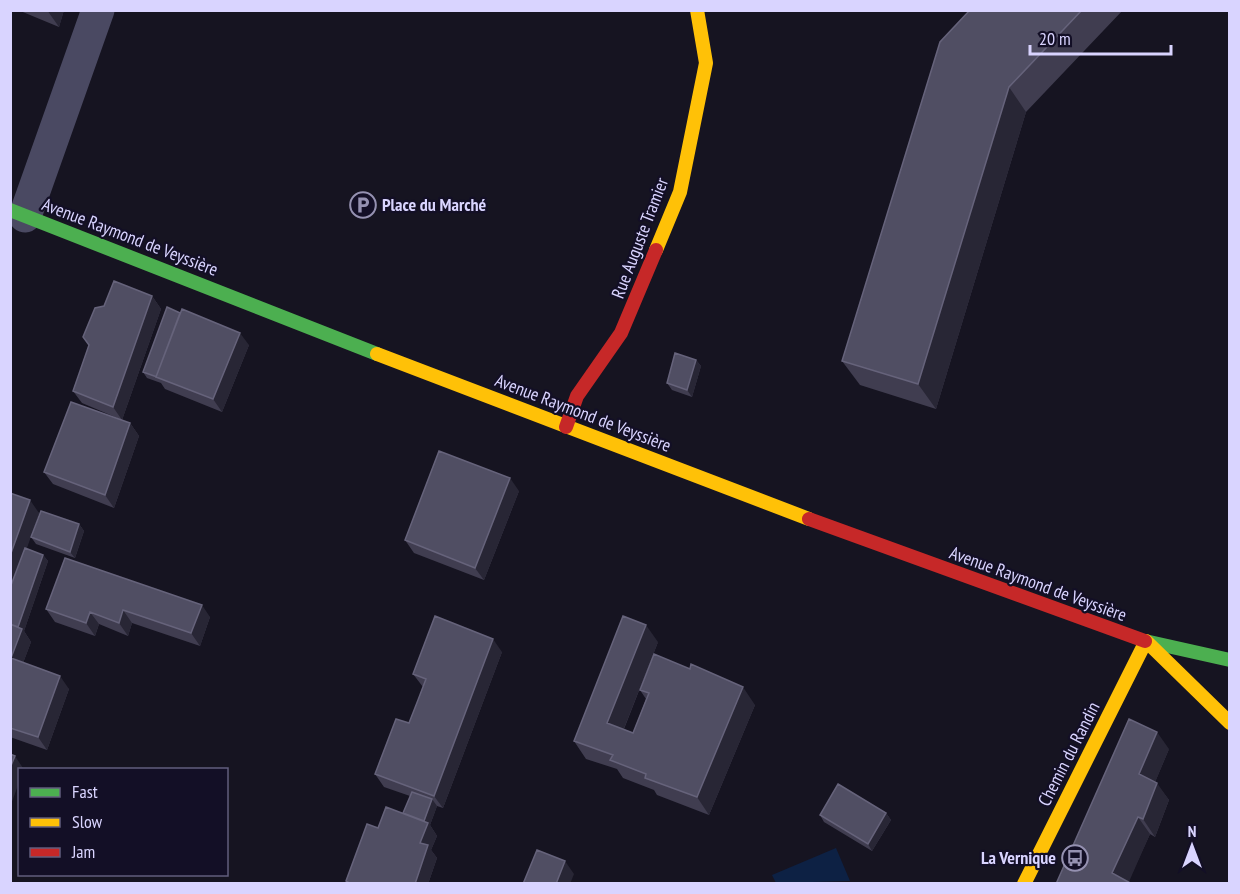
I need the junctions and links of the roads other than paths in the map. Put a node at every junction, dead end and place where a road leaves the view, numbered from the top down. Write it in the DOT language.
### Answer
graph roads {
  1 [pos="98,10"];
  2 [pos="697,10"];
  3 [pos="18,213"];
  4 [pos="566,427"];
  5 [pos="1146,641"];
  6 [pos="1230,660"];
  7 [pos="1230,723"];
  8 [pos="1024,884"];
  1 -- 3 [label="street"];
  2 -- 4 [label="main road, Rue Auguste Tramier"];
  3 -- 4 [label="main road, Avenue Raymond de Veyssière"];
  4 -- 5 [label="main road, Avenue Raymond de Veyssière"];
  5 -- 6 [label="main road, Avenue Raymond de Veyssière"];
  5 -- 7 [label="main road"];
  5 -- 8 [label="main road, Chemin du Randin"];
}
